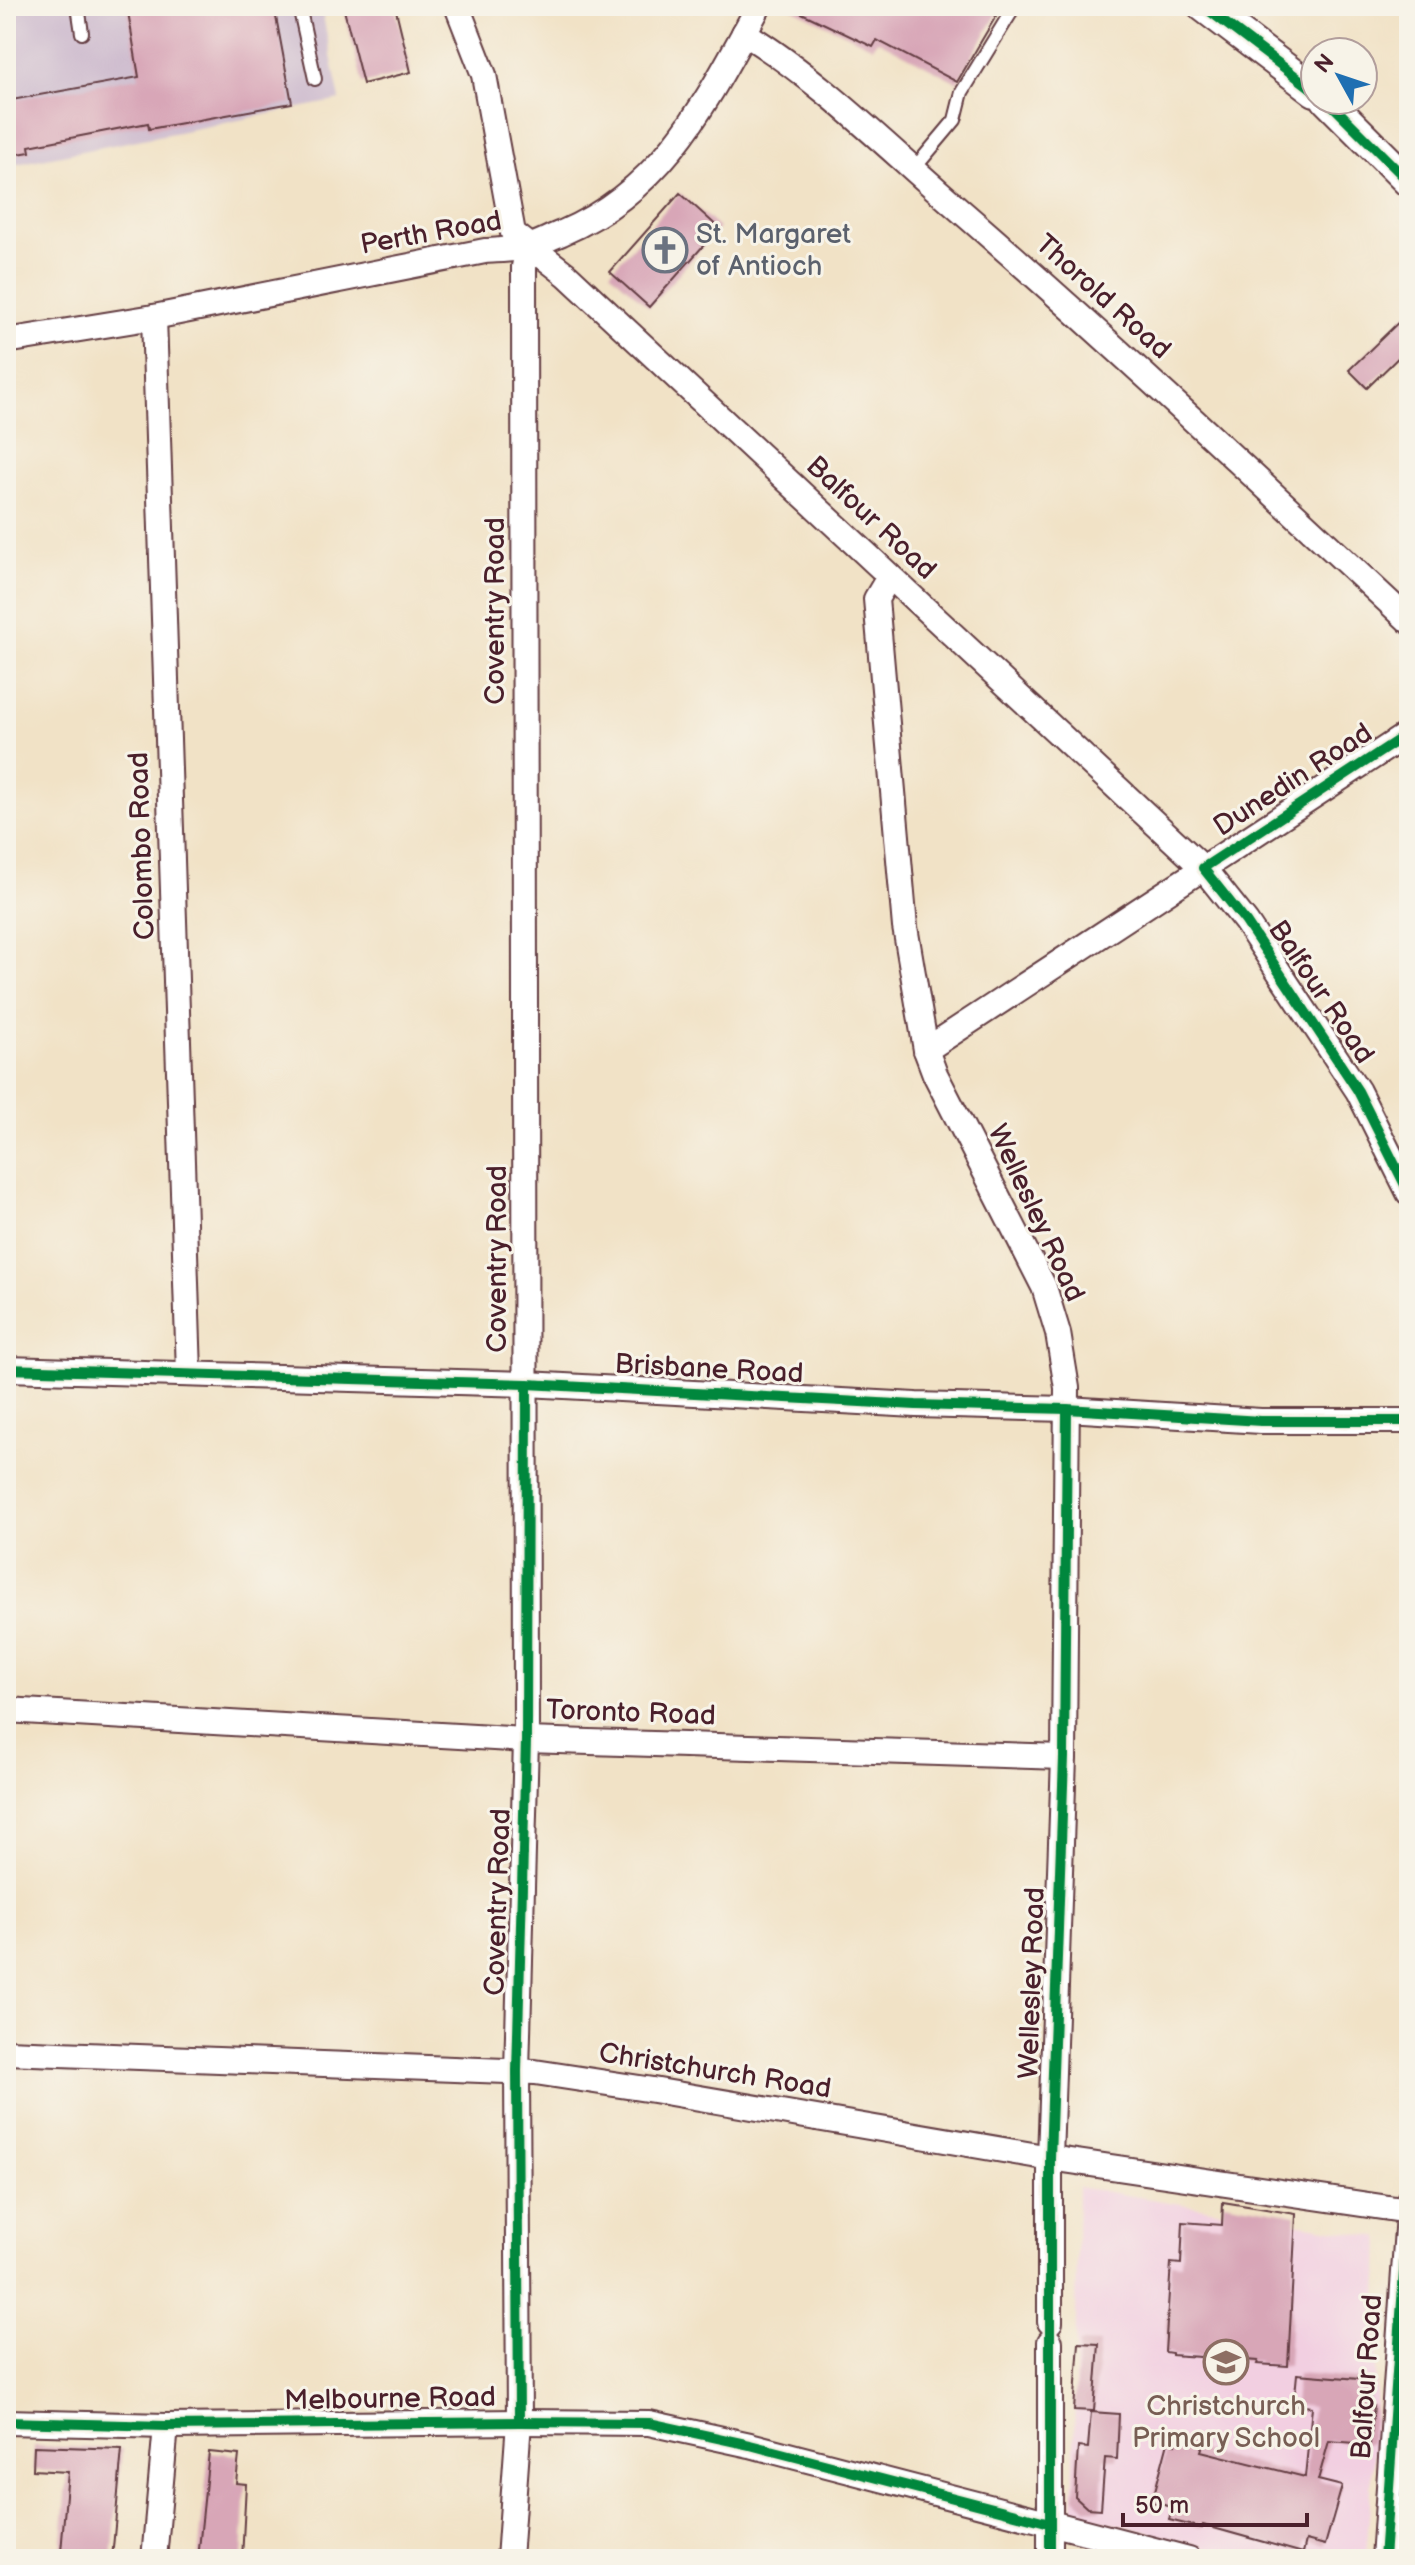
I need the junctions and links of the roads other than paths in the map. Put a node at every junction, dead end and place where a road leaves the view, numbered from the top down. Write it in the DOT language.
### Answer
graph roads {
  1 [pos="78,6"];
  2 [pos="299,6"];
  3 [pos="457,6"];
  4 [pos="1203,6"];
  5 [pos="1010,14"];
  6 [pos="750,15"];
  7 [pos="82,33"];
  8 [pos="315,79"];
  9 [pos="1299,79"];
  10 [pos="1343,116"];
  11 [pos="913,170"];
  12 [pos="1409,182"];
  13 [pos="528,247"];
  14 [pos="154,317"];
  15 [pos="6,341"];
  16 [pos="889,577"];
  17 [pos="1409,621"];
  18 [pos="1409,733"];
  19 [pos="1203,868"];
  20 [pos="926,1050"];
  21 [pos="1409,1193"];
  22 [pos="6,1369"];
  23 [pos="189,1373"];
  24 [pos="527,1384"];
  25 [pos="1067,1409"];
  26 [pos="1409,1421"];
  27 [pos="6,1710"];
  28 [pos="526,1740"];
  29 [pos="1064,1757"];
  30 [pos="6,2052"];
  31 [pos="517,2071"];
  32 [pos="1050,2158"];
  33 [pos="1409,2200"];
  34 [pos="1409,2211"];
  35 [pos="6,2422"];
  36 [pos="519,2422"];
  37 [pos="166,2426"];
  38 [pos="1050,2523"];
  39 [pos="154,2559"];
  40 [pos="509,2559"];
  41 [pos="1050,2559"];
  42 [pos="1189,2559"];
  43 [pos="1384,2559"];
  1 -- 7 [label="lane"];
  2 -- 8 [label="lane"];
  3 -- 13 [label="street"];
  4 -- 9 [label="street"];
  5 -- 11 [label="lane"];
  6 -- 11 [label="street, Thorold Road"];
  6 -- 13 [label="street, Perth Road"];
  10 -- 12 [label="street"];
  11 -- 17 [label="street, Thorold Road"];
  13 -- 14 [label="street, Perth Road"];
  13 -- 16 [label="street, Balfour Road"];
  13 -- 24 [label="street, Coventry Road"];
  14 -- 15 [label="street, Perth Road"];
  14 -- 23 [label="street, Colombo Road"];
  16 -- 19 [label="street, Balfour Road"];
  16 -- 20 [label="street, Wellesley Road"];
  18 -- 19 [label="street, Dunedin Road"];
  19 -- 20 [label="street, Dunedin Road"];
  19 -- 21 [label="street, Balfour Road"];
  20 -- 25 [label="street, Wellesley Road"];
  22 -- 23 [label="street, Brisbane Road"];
  23 -- 24 [label="street, Brisbane Road"];
  24 -- 25 [label="street, Brisbane Road"];
  24 -- 28 [label="street, Coventry Road"];
  25 -- 26 [label="street, Brisbane Road"];
  25 -- 29 [label="street, Wellesley Road"];
  27 -- 28 [label="street, Toronto Road"];
  28 -- 29 [label="street, Toronto Road"];
  28 -- 31 [label="street, Coventry Road"];
  29 -- 32 [label="street, Wellesley Road"];
  30 -- 31 [label="street, Christchurch Road"];
  31 -- 32 [label="street, Christchurch Road"];
  31 -- 36 [label="street, Coventry Road"];
  32 -- 34 [label="street, Christchurch Road"];
  32 -- 38 [label="street, Wellesley Road"];
  33 -- 34 [label="street, Balfour Road"];
  34 -- 43 [label="street, Balfour Road"];
  35 -- 37 [label="street, Melbourne Road"];
  36 -- 37 [label="street, Melbourne Road"];
  36 -- 38 [label="street, Melbourne Road"];
  36 -- 40 [label="street, Coventry Road"];
  37 -- 39 [label="street"];
  38 -- 41 [label="street, Wellesley Road"];
  38 -- 42 [label="street, Melbourne Road"];
}
